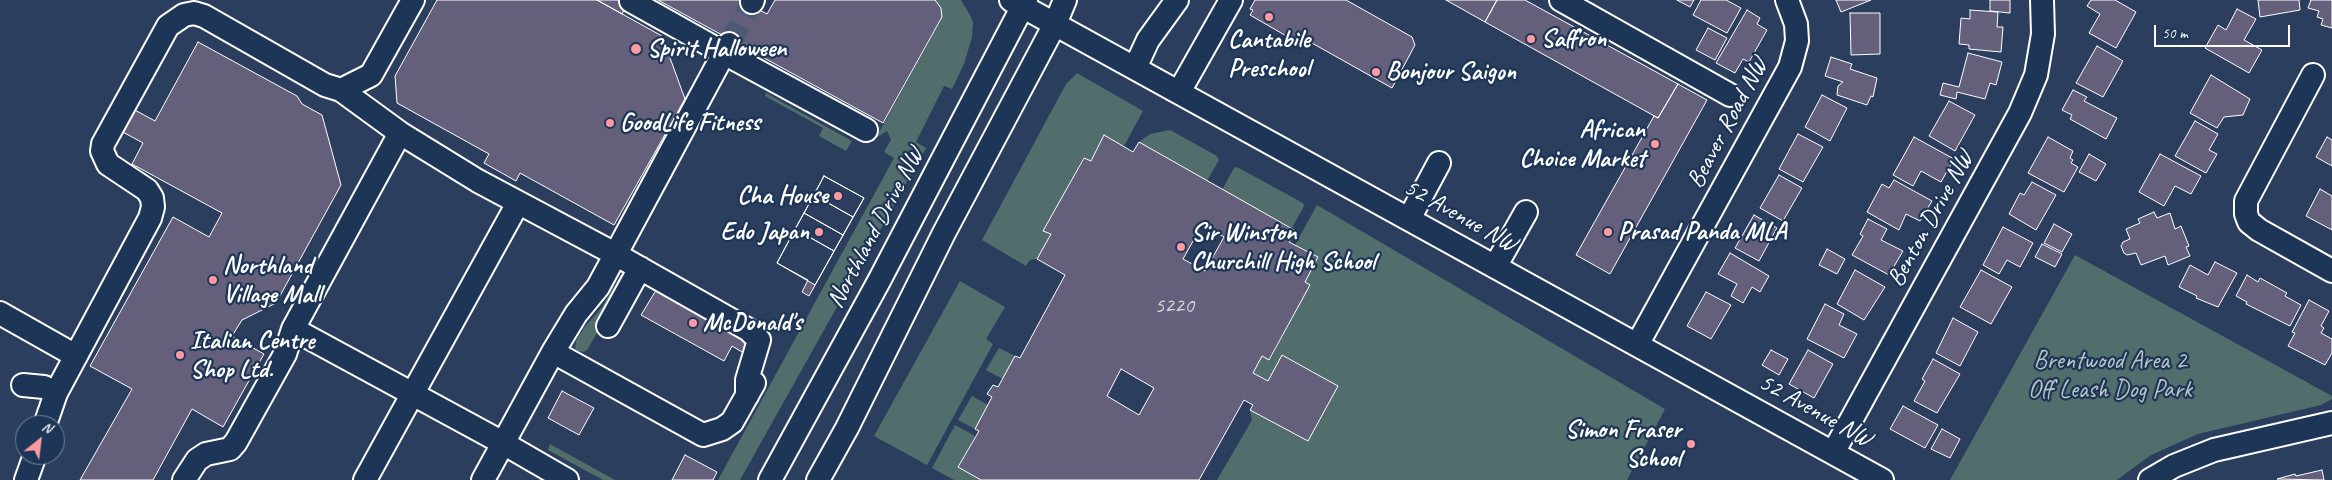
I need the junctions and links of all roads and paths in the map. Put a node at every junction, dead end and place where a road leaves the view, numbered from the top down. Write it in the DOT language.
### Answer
graph roads {
  1 [pos="412,0"];
  2 [pos="631,0"];
  3 [pos="1065,0"];
  4 [pos="1177,0"];
  5 [pos="1231,0"];
  6 [pos="1560,0"];
  7 [pos="1787,0"];
  8 [pos="2042,0"];
  9 [pos="1020,2"];
  10 [pos="1055,24"];
  11 [pos="727,49"];
  12 [pos="1135,68"];
  13 [pos="2313,75"];
  14 [pos="342,90"];
  15 [pos="1179,92"];
  16 [pos="1730,95"];
  17 [pos="866,130"];
  18 [pos="400,133"];
  19 [pos="1439,163"];
  20 [pos="518,203"];
  21 [pos="1526,212"];
  22 [pos="1409,219"];
  23 [pos="615,254"];
  24 [pos="1495,267"];
  25 [pos="640,268"];
  26 [pos="2332,271"];
  27 [pos="0,313"];
  28 [pos="608,326"];
  29 [pos="292,329"];
  30 [pos="1637,345"];
  31 [pos="552,352"];
  32 [pos="76,356"];
  33 [pos="23,384"];
  34 [pos="56,393"];
  35 [pos="412,394"];
  36 [pos="48,415"];
  37 [pos="2332,423"];
  38 [pos="503,443"];
  39 [pos="1833,453"];
  40 [pos="31,465"];
  41 [pos="26,480"];
  42 [pos="184,480"];
  43 [pos="365,480"];
  44 [pos="483,480"];
  45 [pos="567,480"];
  46 [pos="770,480"];
  47 [pos="818,480"];
  48 [pos="1882,480"];
  49 [pos="2150,480"];
  1 -- 14 [label="street"];
  2 -- 11 [label="street"];
  3 -- 10 [label="street"];
  4 -- 12 [label="street"];
  5 -- 15 [label="street"];
  6 -- 16 [label="street"];
  7 -- 30 [label="street, Beaver Road NW"];
  8 -- 39 [label="street, Benton Drive NW"];
  9 -- 10 [label="street, 52 Avenue NW"];
  9 -- 46 [label="street, Northland Drive NW"];
  10 -- 12 [label="street, 52 Avenue NW"];
  10 -- 47 [label="street"];
  11 -- 17 [label="street"];
  11 -- 23 [label="street"];
  12 -- 15 [label="street, 52 Avenue NW"];
  13 -- 26 [label="street"];
  14 -- 18 [label="street"];
  14 -- 32 [label="street"];
  15 -- 22 [label="street, 52 Avenue NW"];
  18 -- 20 [label="street"];
  18 -- 29 [label="street"];
  19 -- 22 [label="street"];
  20 -- 23 [label="street"];
  20 -- 35 [label="street"];
  21 -- 24 [label="street"];
  22 -- 24 [label="street, 52 Avenue NW"];
  23 -- 25 [label="street"];
  23 -- 31 [label="street"];
  24 -- 30 [label="street, 52 Avenue NW"];
  25 -- 28 [label="street"];
  25 -- 31 [label="street"];
  27 -- 32 [label="street"];
  29 -- 35 [label="street"];
  29 -- 42 [label="street"];
  30 -- 39 [label="street, 52 Avenue NW"];
  31 -- 38 [label="street"];
  32 -- 34 [label="street"];
  33 -- 34 [label="street"];
  34 -- 36 [label="street"];
  35 -- 38 [label="street"];
  35 -- 43 [label="street"];
  37 -- 49 [label="street"];
  38 -- 44 [label="street"];
  38 -- 45 [label="street"];
  39 -- 48 [label="street, 52 Avenue NW"];
  40 -- 41 [label="street"];
}
